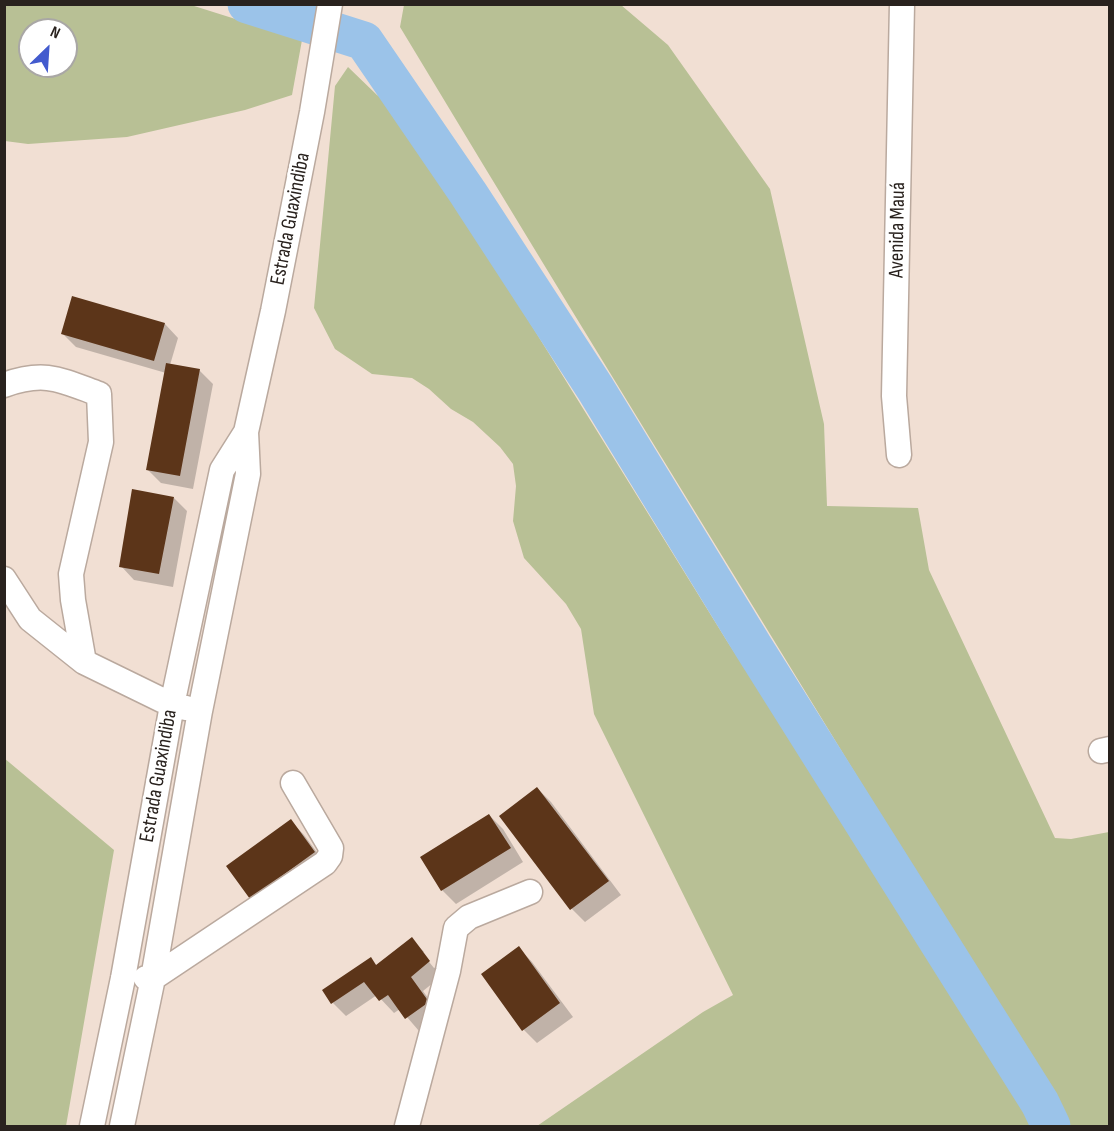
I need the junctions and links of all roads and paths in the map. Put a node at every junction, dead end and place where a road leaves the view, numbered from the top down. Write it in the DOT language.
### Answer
graph roads {
  1 [pos="330,4"];
  2 [pos="902,4"];
  3 [pos="4,385"];
  4 [pos="246,432"];
  5 [pos="899,455"];
  6 [pos="4,579"];
  7 [pos="84,662"];
  8 [pos="172,705"];
  9 [pos="200,711"];
  10 [pos="293,783"];
  11 [pos="530,892"];
  12 [pos="123,978"];
  13 [pos="153,978"];
  14 [pos="92,1126"];
  15 [pos="122,1126"];
  16 [pos="407,1126"];
  1 -- 4 [label="street, Estrada Guaxindiba"];
  2 -- 5 [label="street, Avenida Mauá"];
  3 -- 7 [label="street"];
  4 -- 8 [label="street, Estrada Guaxindiba"];
  4 -- 9 [label="street, Estrada Guaxindiba"];
  6 -- 7 [label="street"];
  7 -- 8 [label="street"];
  8 -- 9 [label="street"];
  8 -- 12 [label="street, Estrada Guaxindiba"];
  9 -- 13 [label="street, Estrada Guaxindiba"];
  10 -- 13 [label="street"];
  11 -- 16 [label="street"];
  12 -- 13 [label="street"];
  12 -- 14 [label="street, Estrada Guaxindiba"];
  13 -- 15 [label="street, Estrada Guaxindiba"];
}
